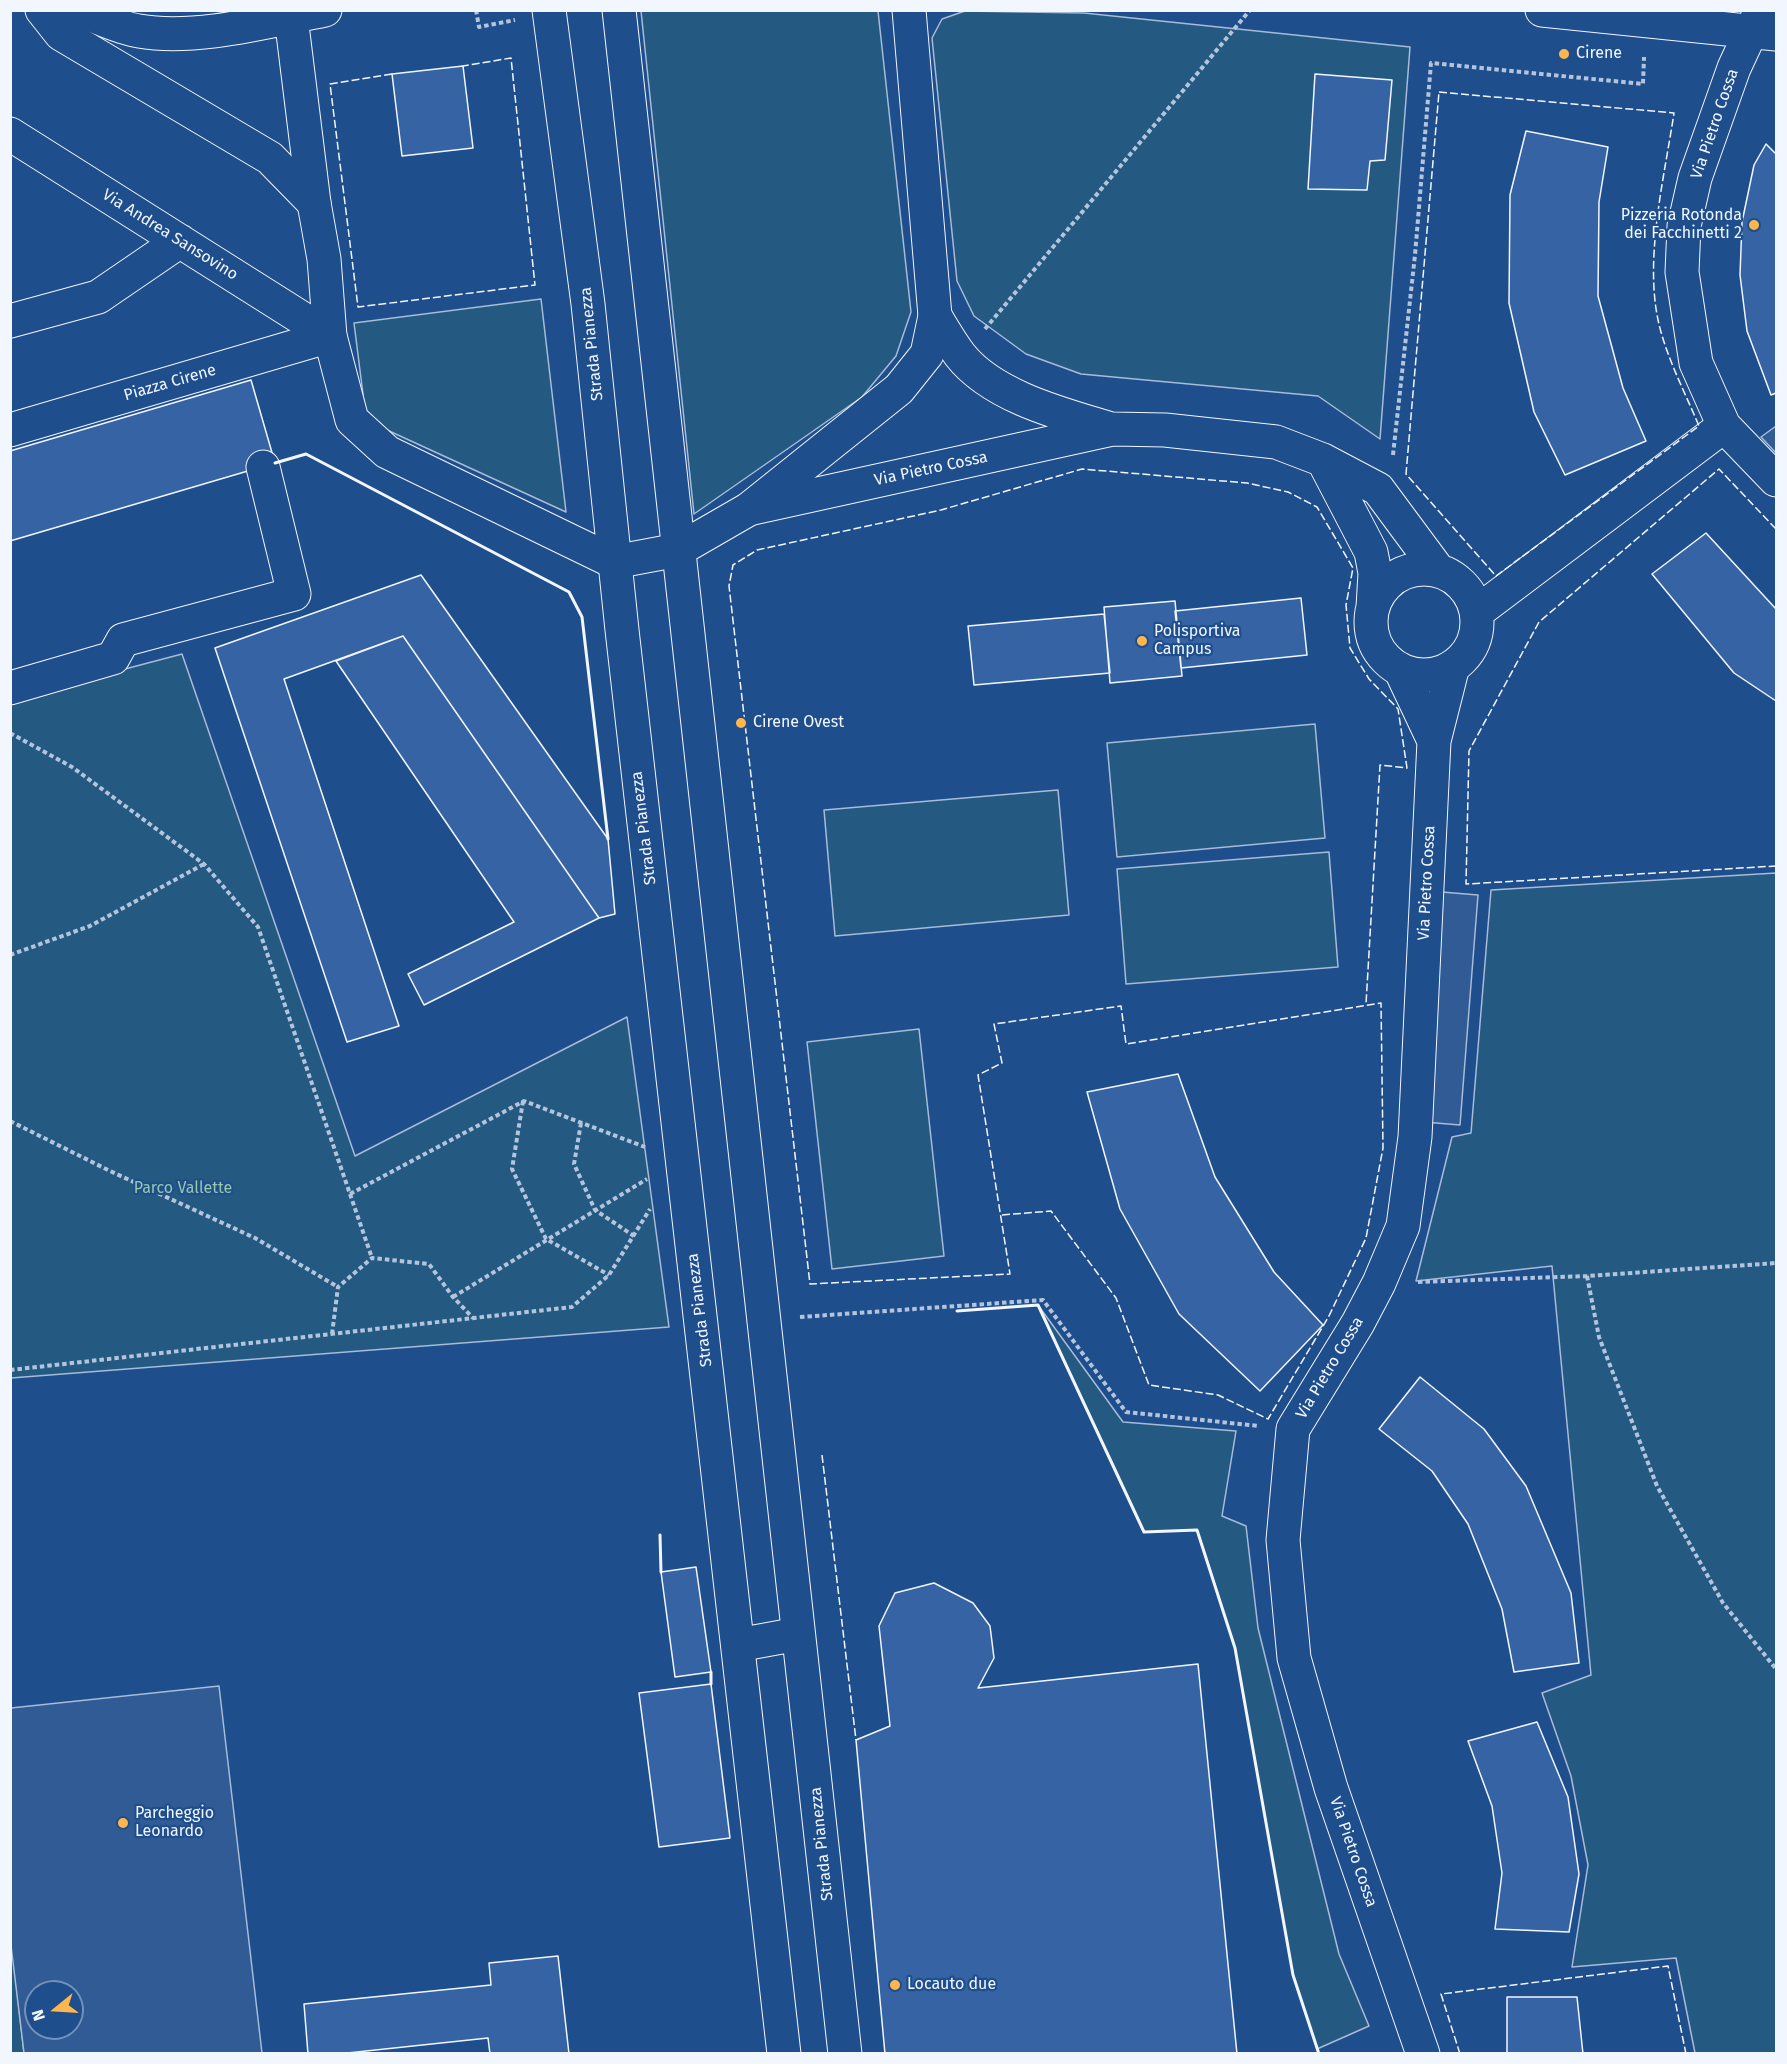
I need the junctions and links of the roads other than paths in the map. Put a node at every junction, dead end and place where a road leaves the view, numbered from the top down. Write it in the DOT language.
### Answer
graph roads {
  1 [pos="42,10"];
  2 [pos="78,10"];
  3 [pos="325,10"];
  4 [pos="549,10"];
  5 [pos="619,10"];
  6 [pos="909,10"];
  7 [pos="1542,10"];
  8 [pos="291,14"];
  9 [pos="1762,25"];
  10 [pos="10,134"];
  11 [pos="314,203"];
  12 [pos="180,241"];
  13 [pos="935,316"];
  14 [pos="10,321"];
  15 [pos="330,336"];
  16 [pos="1724,426"];
  17 [pos="1113,429"];
  18 [pos="10,430"];
  19 [pos="1323,460"];
  20 [pos="263,467"];
  21 [pos="1776,480"];
  22 [pos="749,509"];
  23 [pos="678,550"];
  24 [pos="614,562"];
  25 [pos="1438,570"];
  26 [pos="1373,607"];
  27 [pos="1477,612"];
  28 [pos="1453,666"];
  29 [pos="1400,669"];
  30 [pos="10,688"];
  31 [pos="1434,741"];
  32 [pos="798,1634"];
  33 [pos="738,1645"];
  34 [pos="784,2054"];
  35 [pos="845,2054"];
  36 [pos="1423,2054"];
  1 -- 11 [label="main road"];
  2 -- 8 [label="main road"];
  3 -- 8 [label="main road"];
  4 -- 24 [label="main road, Strada Pianezza"];
  5 -- 23 [label="main road, Strada Pianezza"];
  6 -- 13 [label="main road"];
  7 -- 9 [label="main road, Via Pietro Cossa"];
  8 -- 11 [label="main road"];
  9 -- 16 [label="main road, Via Pietro Cossa"];
  10 -- 12 [label="main road, Via Andrea Sansovino"];
  11 -- 15 [label="main road"];
  12 -- 14 [label="main road"];
  12 -- 15 [label="main road, Via Andrea Sansovino"];
  13 -- 17 [label="main road, Via Pietro Cossa"];
  13 -- 22 [label="main road"];
  15 -- 18 [label="main road, Piazza Cirene"];
  15 -- 24 [label="main road"];
  16 -- 21 [label="main road, Via Pietro Cossa"];
  16 -- 27 [label="main road"];
  17 -- 19 [label="main road, Via Pietro Cossa"];
  17 -- 22 [label="main road, Via Pietro Cossa"];
  19 -- 25 [label="main road, Via Pietro Cossa"];
  19 -- 26 [label="main road, Via Pietro Cossa"];
  20 -- 30 [label="main road"];
  22 -- 23 [label="main road"];
  23 -- 24 [label="main road"];
  23 -- 32 [label="main road, Strada Pianezza"];
  24 -- 33 [label="main road, Strada Pianezza"];
  25 -- 26 [label="main road"];
  25 -- 27 [label="main road, Via Pietro Cossa"];
  26 -- 29 [label="main road, Via Pietro Cossa"];
  27 -- 28 [label="main road, Via Pietro Cossa"];
  28 -- 29 [label="main road, Via Pietro Cossa"];
  28 -- 31 [label="main road, Via Pietro Cossa"];
  29 -- 31 [label="main road, Via Pietro Cossa"];
  31 -- 36 [label="main road, Via Pietro Cossa"];
  32 -- 33 [label="main road"];
  32 -- 35 [label="main road, Strada Pianezza"];
  33 -- 34 [label="main road, Strada Pianezza"];
}
